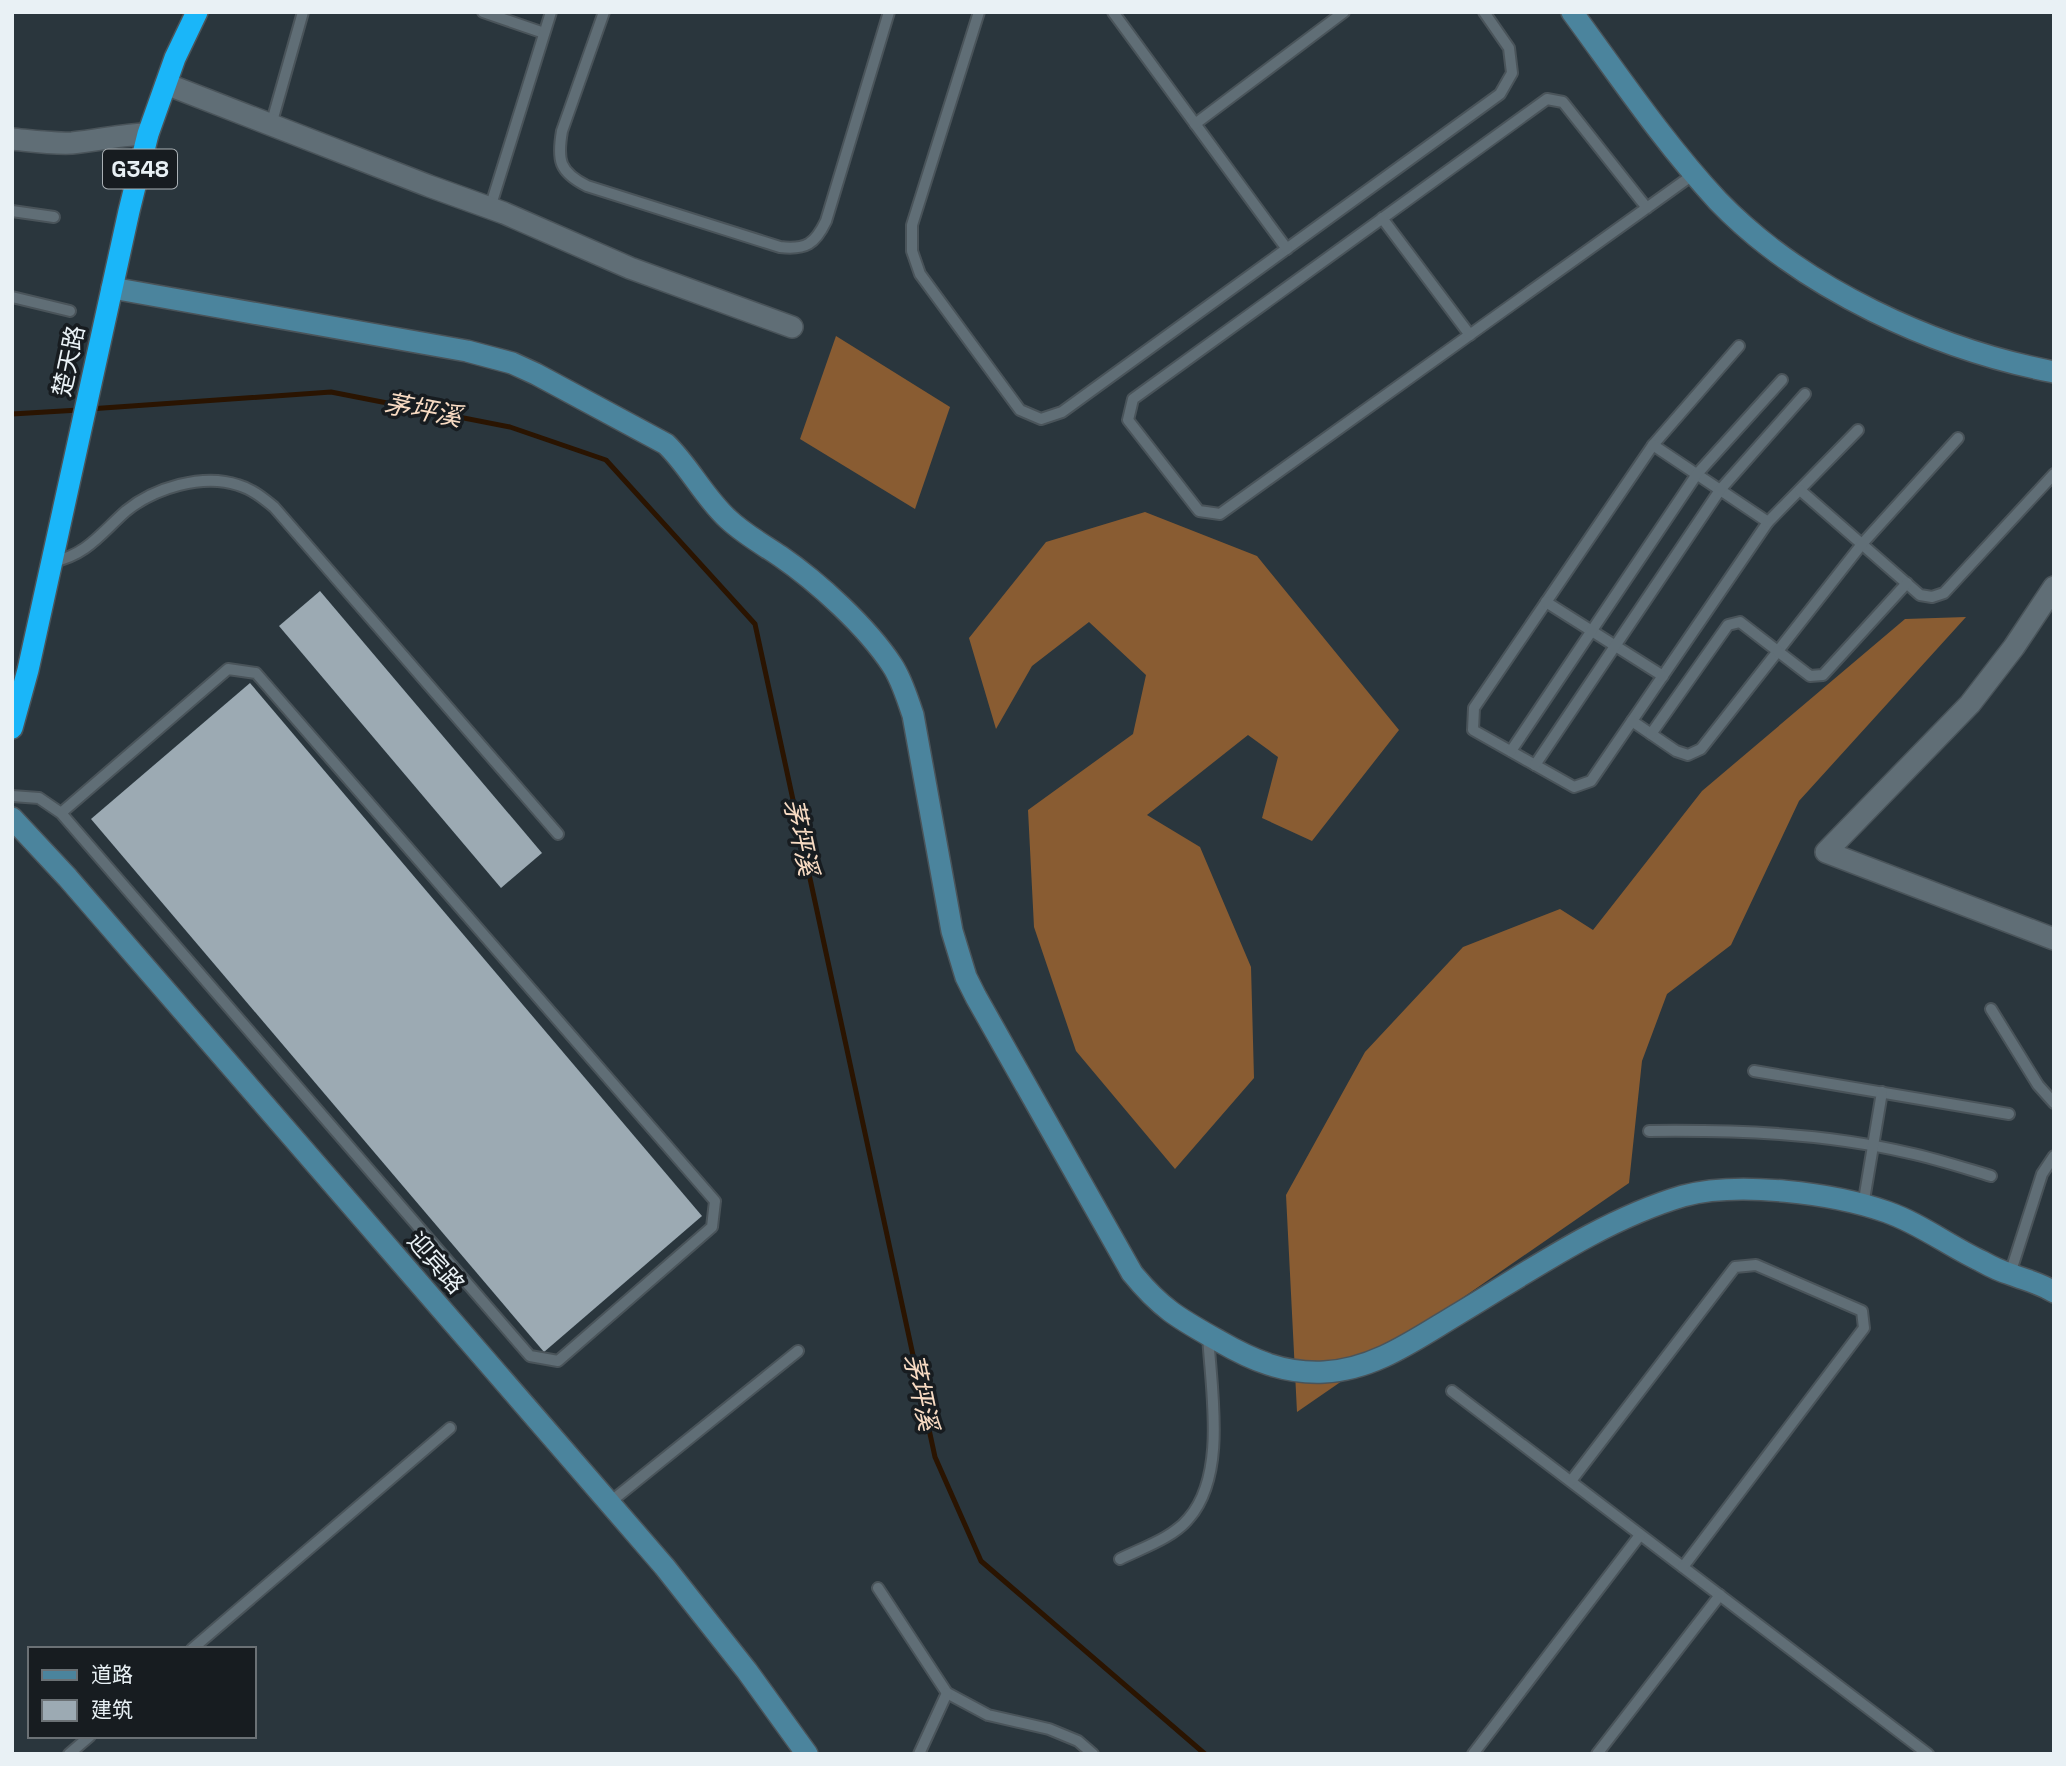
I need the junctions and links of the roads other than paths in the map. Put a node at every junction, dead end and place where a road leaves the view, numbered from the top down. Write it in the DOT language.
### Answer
graph roads {
  1 [pos="197,12"];
  2 [pos="303,12"];
  3 [pos="483,12"];
  4 [pos="551,12"];
  5 [pos="604,12"];
  6 [pos="889,12"];
  7 [pos="979,12"];
  8 [pos="1113,12"];
  9 [pos="1344,12"];
  10 [pos="1484,12"];
  11 [pos="1572,12"];
  12 [pos="544,33"];
  13 [pos="166,84"];
  14 [pos="1195,124"];
  15 [pos="271,125"];
  16 [pos="148,134"];
  17 [pos="12,139"];
  18 [pos="1694,174"];
  19 [pos="489,208"];
  20 [pos="1647,208"];
  21 [pos="12,211"];
  22 [pos="54,217"];
  23 [pos="1382,218"];
  24 [pos="1287,249"];
  25 [pos="112,288"];
  26 [pos="12,297"];
  27 [pos="70,311"];
  28 [pos="792,327"];
  29 [pos="1470,335"];
  30 [pos="1739,346"];
  31 [pos="2054,372"];
  32 [pos="1782,380"];
  33 [pos="1805,394"];
  34 [pos="1858,430"];
  35 [pos="1958,439"];
  36 [pos="1653,445"];
  37 [pos="1697,474"];
  38 [pos="2054,474"];
  39 [pos="1720,490"];
  40 [pos="1800,490"];
  41 [pos="1768,523"];
  42 [pos="1862,544"];
  43 [pos="52,562"];
  44 [pos="1907,583"];
  45 [pos="2054,587"];
  46 [pos="1546,602"];
  47 [pos="1591,631"];
  48 [pos="1615,646"];
  49 [pos="1778,652"];
  50 [pos="1663,676"];
  51 [pos="1632,721"];
  52 [pos="12,728"];
  53 [pos="1651,734"];
  54 [pos="1511,751"];
  55 [pos="1535,765"];
  56 [pos="12,796"];
  57 [pos="61,813"];
  58 [pos="12,818"];
  59 [pos="558,834"];
  60 [pos="2054,939"];
  61 [pos="1991,1009"];
  62 [pos="1754,1071"];
  63 [pos="1882,1092"];
  64 [pos="2054,1103"];
  65 [pos="2009,1114"];
  66 [pos="1649,1131"];
  67 [pos="1873,1147"];
  68 [pos="2054,1156"];
  69 [pos="1991,1176"];
  70 [pos="1863,1206"];
  71 [pos="2010,1275"];
  72 [pos="2054,1292"];
  73 [pos="1208,1335"];
  74 [pos="798,1351"];
  75 [pos="1452,1391"];
  76 [pos="450,1428"];
  77 [pos="1571,1481"];
  78 [pos="609,1503"];
  79 [pos="1640,1535"];
  80 [pos="1120,1559"];
  81 [pos="1683,1567"];
  82 [pos="878,1588"];
  83 [pos="1720,1595"];
  84 [pos="194,1647"];
  85 [pos="947,1693"];
  86 [pos="88,1738"];
  87 [pos="69,1754"];
  88 [pos="807,1754"];
  89 [pos="919,1754"];
  90 [pos="1093,1754"];
  91 [pos="1473,1754"];
  92 [pos="1597,1754"];
  93 [pos="1928,1754"];
  1 -- 13 [label="highway, 楚天路 / G348"];
  2 -- 15 [label="lane"];
  3 -- 12 [label="lane"];
  4 -- 12 [label="lane"];
  5 -- 6 [label="lane"];
  7 -- 24 [label="lane"];
  8 -- 14 [label="lane"];
  9 -- 14 [label="lane"];
  10 -- 24 [label="lane"];
  11 -- 18 [label="street"];
  12 -- 19 [label="lane"];
  13 -- 15 [label="street"];
  13 -- 16 [label="highway, 楚天路 / G348"];
  14 -- 24 [label="lane"];
  15 -- 19 [label="street"];
  16 -- 17 [label="street"];
  16 -- 25 [label="highway, 楚天路 / G348"];
  18 -- 20 [label="lane"];
  18 -- 31 [label="street"];
  19 -- 28 [label="street"];
  20 -- 23 [label="lane"];
  20 -- 29 [label="lane"];
  21 -- 22 [label="lane"];
  23 -- 29 [label="lane"];
  23 -- 29 [label="lane"];
  25 -- 43 [label="highway, 楚天路 / G348"];
  25 -- 73 [label="street"];
  26 -- 27 [label="lane"];
  30 -- 36 [label="lane"];
  32 -- 37 [label="lane"];
  33 -- 39 [label="lane"];
  34 -- 40 [label="lane"];
  35 -- 42 [label="lane"];
  36 -- 37 [label="lane"];
  36 -- 46 [label="lane"];
  37 -- 39 [label="lane"];
  37 -- 47 [label="lane"];
  38 -- 44 [label="lane"];
  39 -- 41 [label="lane"];
  39 -- 48 [label="lane"];
  40 -- 41 [label="lane"];
  40 -- 42 [label="lane"];
  41 -- 50 [label="lane"];
  42 -- 44 [label="lane"];
  42 -- 49 [label="lane"];
  43 -- 52 [label="highway, 楚天路 / G348"];
  43 -- 59 [label="lane"];
  44 -- 49 [label="lane"];
  45 -- 60 [label="street"];
  46 -- 47 [label="lane"];
  46 -- 54 [label="lane"];
  47 -- 48 [label="lane"];
  47 -- 54 [label="lane"];
  48 -- 50 [label="lane"];
  48 -- 55 [label="lane"];
  49 -- 53 [label="lane"];
  49 -- 53 [label="lane"];
  50 -- 51 [label="lane"];
  51 -- 53 [label="lane"];
  51 -- 55 [label="lane"];
  54 -- 55 [label="lane"];
  56 -- 57 [label="lane"];
  57 -- 57 [label="lane"];
  58 -- 78 [label="street, 迎宾路"];
  61 -- 64 [label="lane"];
  62 -- 63 [label="lane"];
  63 -- 65 [label="lane"];
  63 -- 67 [label="lane"];
  66 -- 67 [label="lane"];
  67 -- 69 [label="lane"];
  67 -- 70 [label="lane"];
  68 -- 71 [label="lane"];
  70 -- 71 [label="street"];
  70 -- 73 [label="street"];
  71 -- 72 [label="street"];
  73 -- 80 [label="lane"];
  74 -- 78 [label="lane"];
  75 -- 77 [label="lane"];
  76 -- 84 [label="lane"];
  77 -- 79 [label="lane"];
  77 -- 81 [label="lane"];
  78 -- 88 [label="street, 迎宾路"];
  79 -- 81 [label="lane"];
  79 -- 91 [label="lane"];
  81 -- 83 [label="lane"];
  82 -- 85 [label="lane"];
  83 -- 92 [label="lane"];
  83 -- 93 [label="lane"];
  85 -- 89 [label="lane"];
  85 -- 90 [label="lane"];
  86 -- 87 [label="lane"];
}
